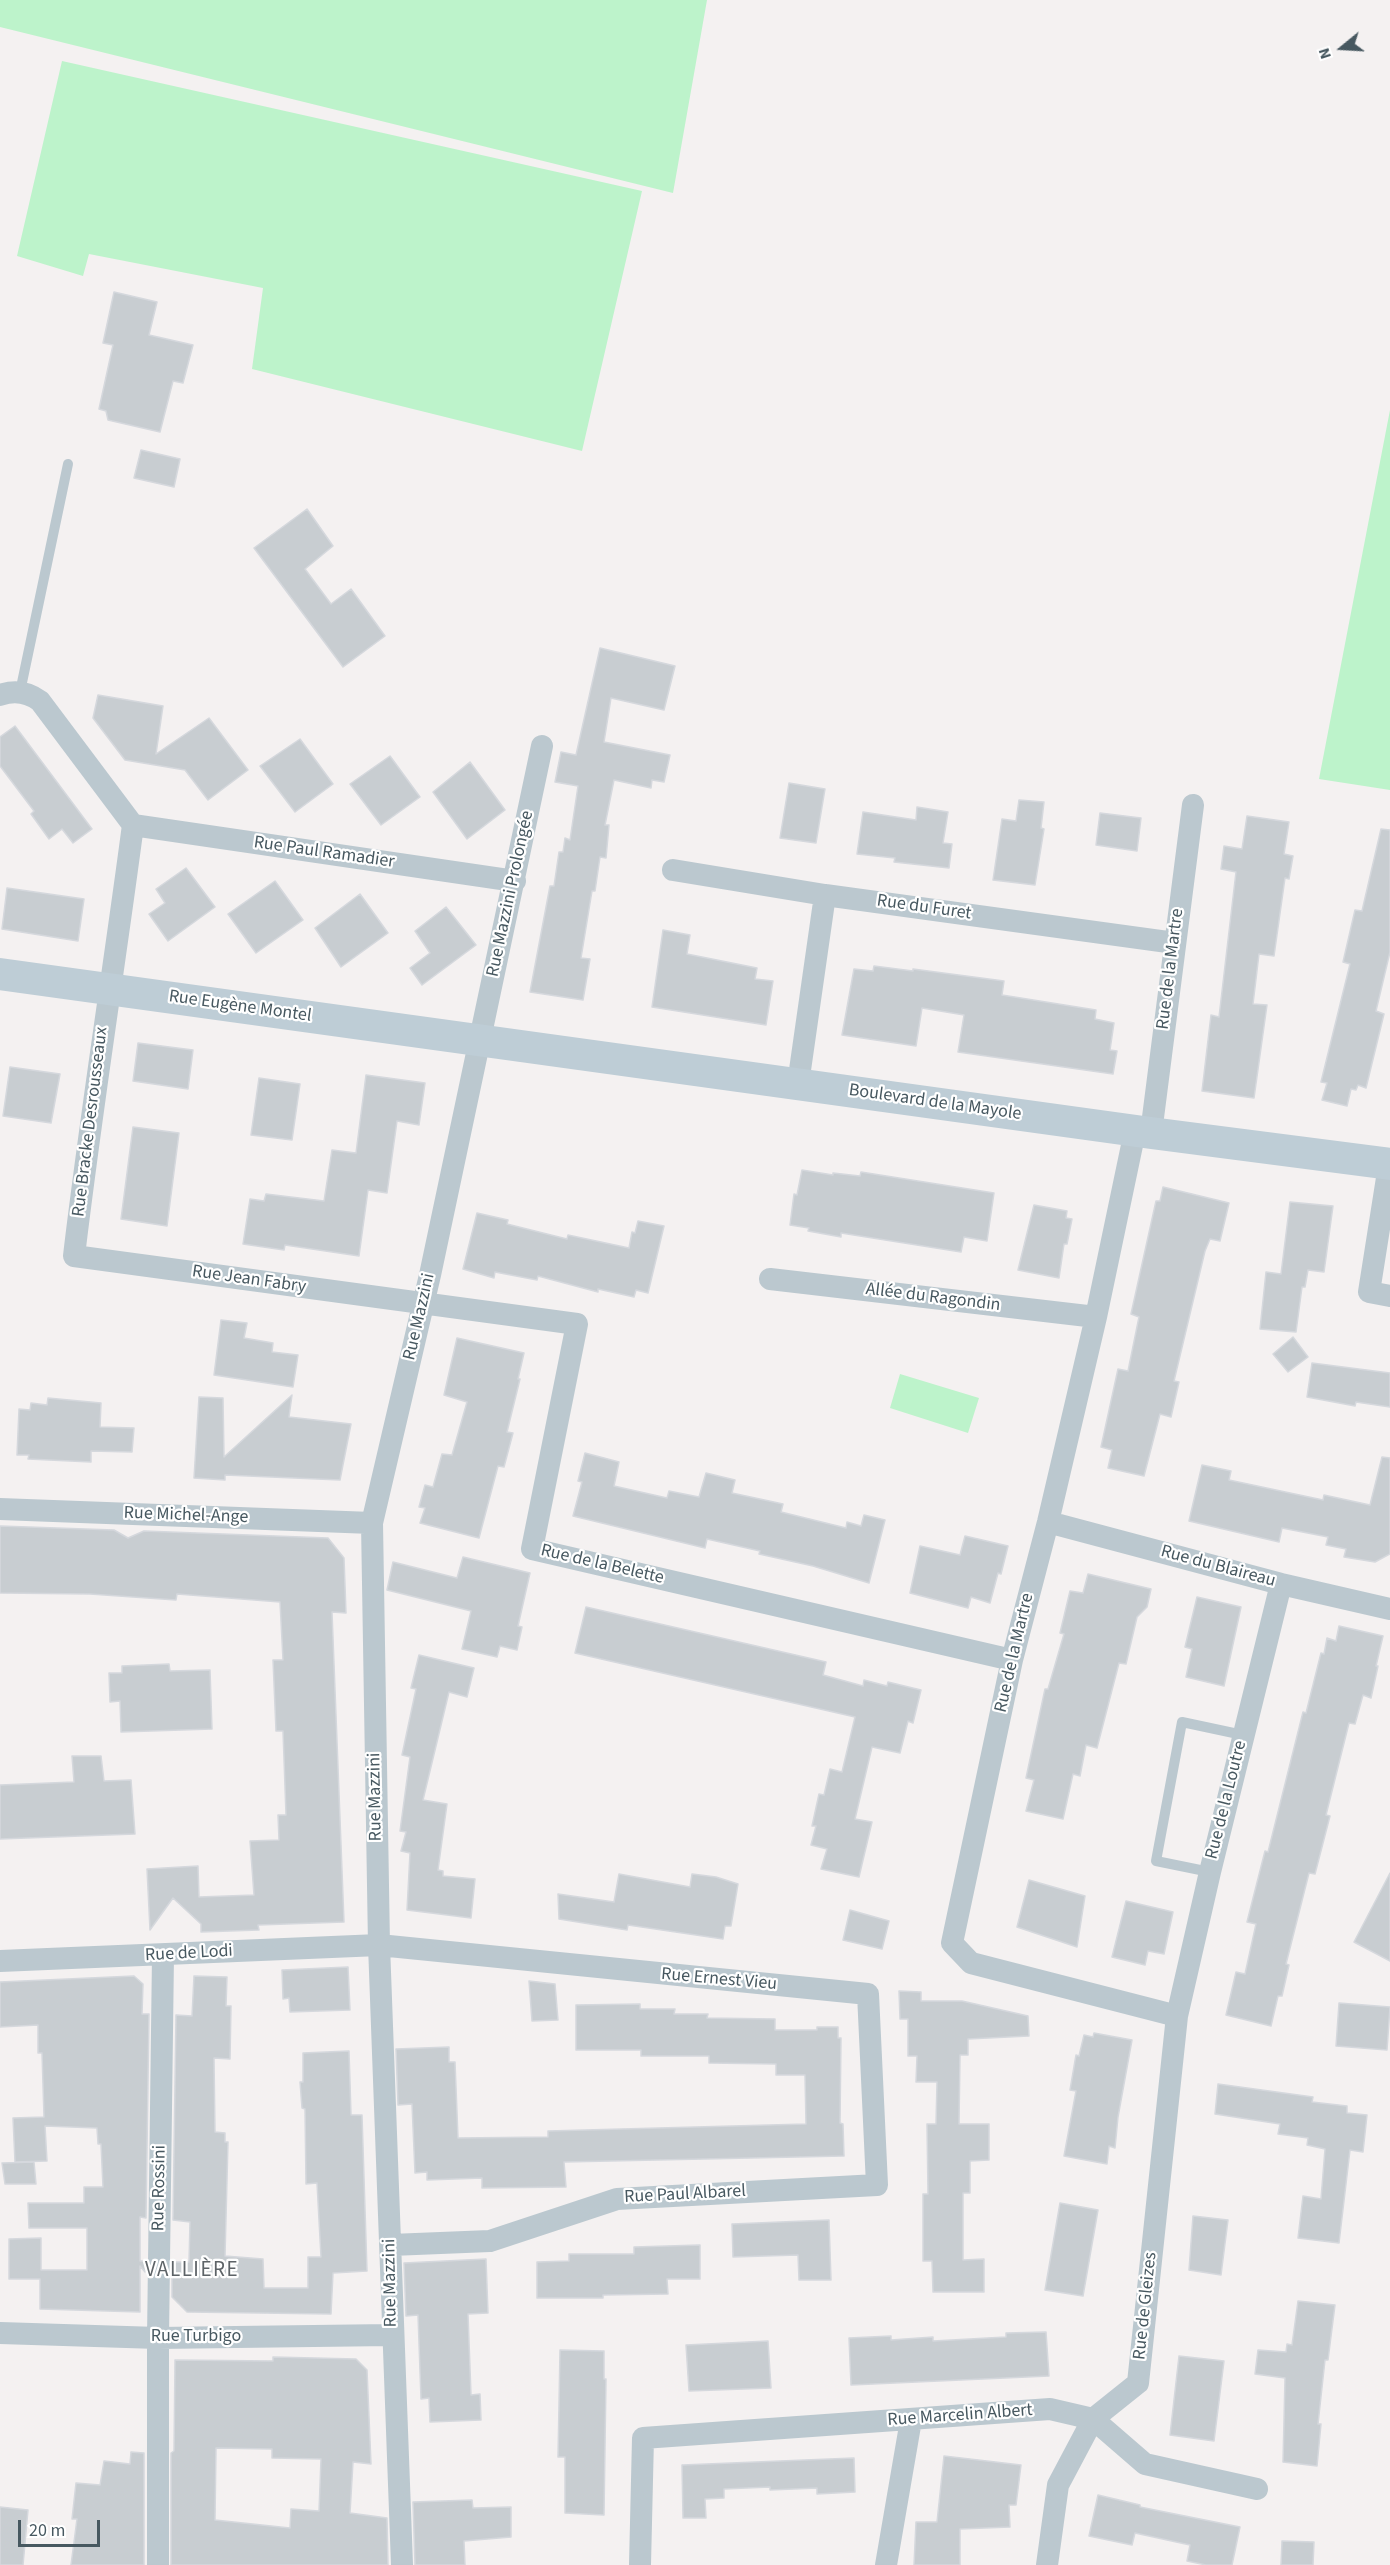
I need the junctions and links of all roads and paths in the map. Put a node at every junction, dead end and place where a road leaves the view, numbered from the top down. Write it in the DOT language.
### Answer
graph roads {
  1 [pos="68,464"];
  2 [pos="10,694"];
  3 [pos="542,746"];
  4 [pos="1193,805"];
  5 [pos="133,825"];
  6 [pos="673,870"];
  7 [pos="515,880"];
  8 [pos="825,895"];
  9 [pos="1174,943"];
  10 [pos="0,974"];
  11 [pos="110,989"];
  12 [pos="480,1041"];
  13 [pos="798,1084"];
  14 [pos="1143,1132"];
  15 [pos="1390,1162"];
  16 [pos="74,1256"];
  17 [pos="770,1279"];
  18 [pos="1390,1296"];
  19 [pos="424,1304"];
  20 [pos="1096,1317"];
  21 [pos="0,1509"];
  22 [pos="1048,1522"];
  23 [pos="372,1523"];
  24 [pos="1281,1584"];
  25 [pos="1390,1609"];
  26 [pos="1012,1660"];
  27 [pos="1244,1735"];
  28 [pos="1210,1872"];
  29 [pos="379,1945"];
  30 [pos="163,1955"];
  31 [pos="0,1961"];
  32 [pos="1177,2016"];
  33 [pos="877,2185"];
  34 [pos="391,2245"];
  35 [pos="0,2332"];
  36 [pos="392,2335"];
  37 [pos="158,2338"];
  38 [pos="1093,2419"];
  39 [pos="911,2420"];
  40 [pos="1257,2489"];
  41 [pos="158,2565"];
  42 [pos="402,2565"];
  43 [pos="640,2565"];
  44 [pos="886,2565"];
  45 [pos="1047,2565"];
  1 -- 2 [label="lane"];
  2 -- 5 [label="street"];
  3 -- 7 [label="street, Rue Mazzini Prolongée"];
  4 -- 9 [label="street, Rue de la Martre"];
  5 -- 7 [label="street, Rue Paul Ramadier"];
  5 -- 11 [label="street"];
  6 -- 8 [label="street, Rue du Furet"];
  7 -- 12 [label="street, Rue Mazzini Prolongée"];
  8 -- 9 [label="street, Rue du Furet"];
  8 -- 13 [label="street"];
  9 -- 14 [label="street, Rue de la Martre"];
  10 -- 11 [label="main road, Rue Eugène Montel"];
  11 -- 12 [label="main road, Rue Eugène Montel"];
  11 -- 16 [label="street, Rue Bracke Desrousseaux"];
  12 -- 13 [label="main road, Boulevard de la Mayole"];
  12 -- 19 [label="street, Rue Mazzini"];
  13 -- 14 [label="main road, Boulevard de la Mayole"];
  14 -- 15 [label="main road, Boulevard de la Mayole"];
  14 -- 20 [label="street, Rue de la Martre"];
  15 -- 18 [label="street"];
  16 -- 19 [label="street, Rue Jean Fabry"];
  17 -- 20 [label="street, Allée du Ragondin"];
  19 -- 23 [label="street, Rue Mazzini"];
  19 -- 26 [label="street, Rue de la Belette"];
  20 -- 22 [label="street, Rue de la Martre"];
  21 -- 23 [label="street, Rue Michel-Ange"];
  22 -- 24 [label="street, Rue du Blaireau"];
  22 -- 26 [label="street, Rue de la Martre"];
  23 -- 29 [label="street, Rue Mazzini"];
  24 -- 25 [label="street, Rue du Blaireau"];
  24 -- 27 [label="street, Rue de la Loutre"];
  26 -- 32 [label="street, Rue de la Martre"];
  27 -- 28 [label="street, Rue de la Loutre"];
  27 -- 28 [label="lane"];
  28 -- 32 [label="street, Rue de la Loutre"];
  29 -- 30 [label="street, Rue de Lodi"];
  29 -- 33 [label="street, Rue Ernest Vieu"];
  29 -- 34 [label="street, Rue Mazzini"];
  30 -- 31 [label="street, Rue de Lodi"];
  30 -- 37 [label="street, Rue Rossini"];
  32 -- 38 [label="street, Rue de Gleizes"];
  33 -- 34 [label="street, Rue Paul Albarel"];
  34 -- 36 [label="street, Rue Mazzini"];
  35 -- 37 [label="street, Rue Turbigo"];
  36 -- 37 [label="street, Rue Turbigo"];
  36 -- 42 [label="street, Rue Mazzini"];
  37 -- 41 [label="street, Rue Rossini"];
  38 -- 39 [label="street, Rue Marcelin Albert"];
  38 -- 40 [label="street, Rue Marcelin Albert"];
  38 -- 45 [label="street, Rue de Gleizes"];
  39 -- 43 [label="street, Rue Marcelin Albert"];
  39 -- 44 [label="street"];
}
